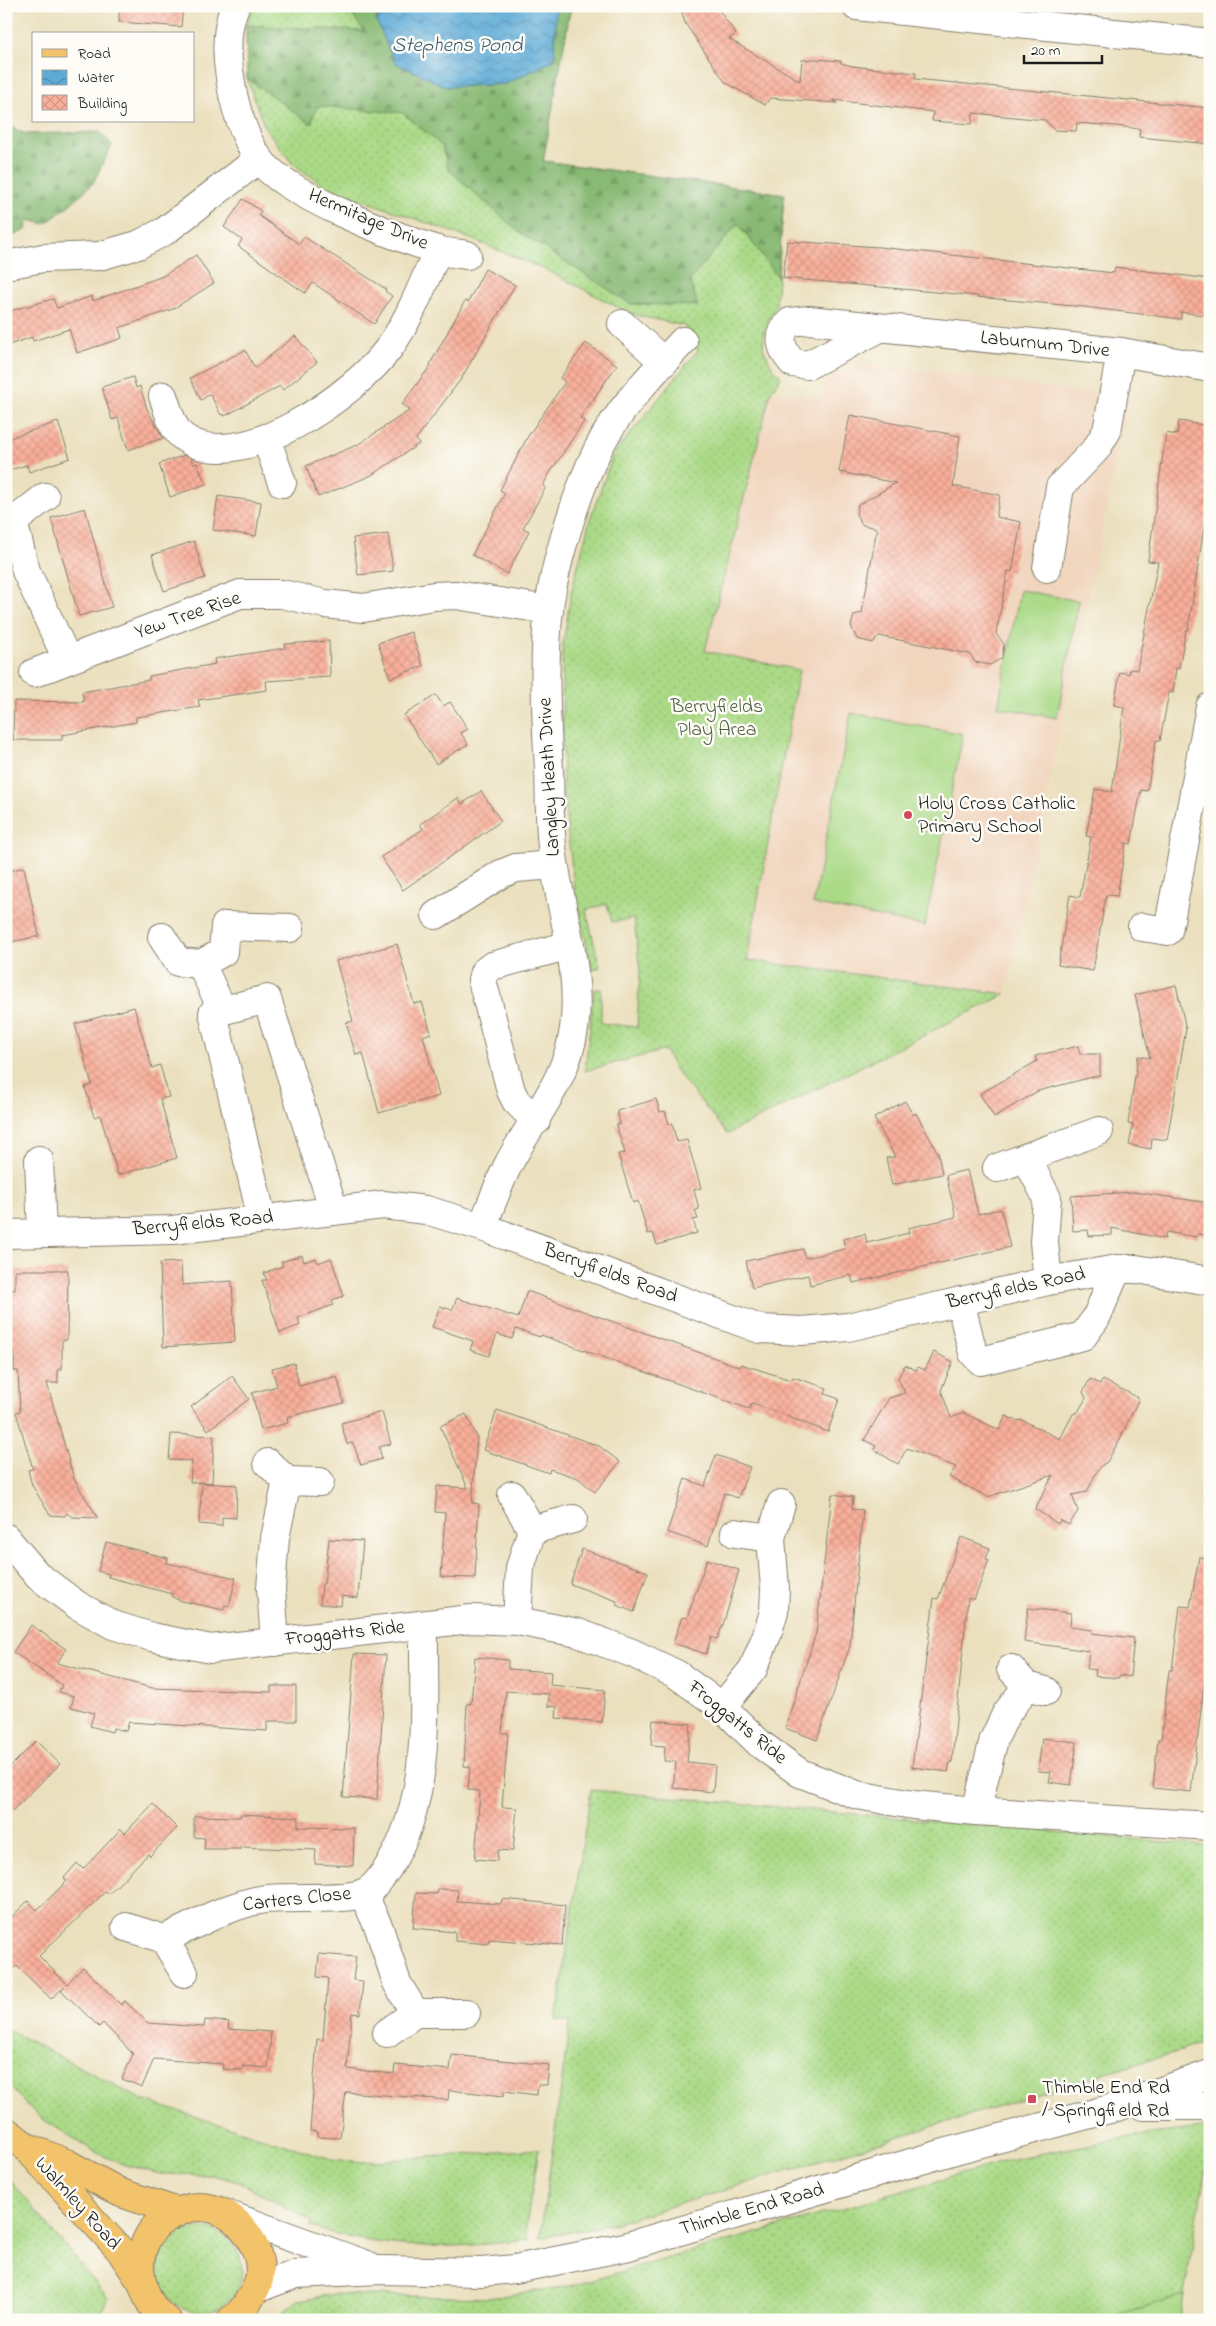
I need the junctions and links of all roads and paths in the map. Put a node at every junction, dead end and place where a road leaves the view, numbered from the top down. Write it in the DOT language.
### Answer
graph roads {
  1 [pos="235,6"];
  2 [pos="856,6"];
  3 [pos="1210,43"];
  4 [pos="259,159"];
  5 [pos="438,250"];
  6 [pos="467,255"];
  7 [pos="6,265"];
  8 [pos="622,324"];
  9 [pos="880,328"];
  10 [pos="683,341"];
  11 [pos="1121,352"];
  12 [pos="664,362"];
  13 [pos="1210,368"];
  14 [pos="163,396"];
  15 [pos="266,438"];
  16 [pos="282,483"];
  17 [pos="45,497"];
  18 [pos="10,521"];
  19 [pos="1047,568"];
  20 [pos="549,610"];
  21 [pos="67,659"];
  22 [pos="34,673"];
  23 [pos="1210,706"];
  24 [pos="554,865"];
  25 [pos="436,915"];
  26 [pos="1142,927"];
  27 [pos="290,928"];
  28 [pos="162,937"];
  29 [pos="570,945"];
  30 [pos="201,964"];
  31 [pos="223,1011"];
  32 [pos="536,1121"];
  33 [pos="1098,1130"];
  34 [pos="1027,1159"];
  35 [pos="40,1160"];
  36 [pos="997,1168"];
  37 [pos="334,1211"];
  38 [pos="262,1219"];
  39 [pos="482,1227"];
  40 [pos="6,1234"];
  41 [pos="42,1234"];
  42 [pos="1117,1269"];
  43 [pos="1048,1281"];
  44 [pos="1210,1281"];
  45 [pos="960,1301"];
  46 [pos="320,1482"];
  47 [pos="512,1495"];
  48 [pos="781,1504"];
  49 [pos="572,1518"];
  50 [pos="532,1530"];
  51 [pos="735,1533"];
  52 [pos="6,1538"];
  53 [pos="771,1538"];
  54 [pos="518,1621"];
  55 [pos="424,1626"];
  56 [pos="275,1642"];
  57 [pos="1028,1682"];
  58 [pos="722,1707"];
  59 [pos="976,1811"];
  60 [pos="1210,1826"];
  61 [pos="363,1893"];
  62 [pos="126,1927"];
  63 [pos="164,1939"];
  64 [pos="184,1972"];
  65 [pos="415,2013"];
  66 [pos="466,2013"];
  67 [pos="387,2033"];
  68 [pos="1210,2074"];
  69 [pos="1210,2106"];
  70 [pos="1117,2107"];
  71 [pos="15,2138"];
  72 [pos="178,2212"];
  73 [pos="226,2214"];
  74 [pos="380,2270"];
  75 [pos="150,2307"];
  76 [pos="245,2308"];
  1 -- 4 [label="street, Hermitage Drive"];
  2 -- 3 [label="street"];
  4 -- 5 [label="street, Hermitage Drive"];
  4 -- 7 [label="street"];
  5 -- 6 [label="street, Hermitage Drive"];
  5 -- 15 [label="street, Hermitage Drive"];
  8 -- 12 [label="street"];
  9 -- 11 [label="street, Laburnum Drive"];
  10 -- 12 [label="street, Langley Heath Drive"];
  11 -- 13 [label="street, Laburnum Drive"];
  11 -- 19 [label="street"];
  12 -- 20 [label="street, Langley Heath Drive"];
  14 -- 15 [label="street, Hermitage Drive"];
  15 -- 16 [label="street"];
  17 -- 18 [label="street"];
  18 -- 21 [label="street"];
  20 -- 21 [label="street, Yew Tree Rise"];
  20 -- 24 [label="street, Langley Heath Drive"];
  21 -- 22 [label="street, Yew Tree Rise"];
  23 -- 26 [label="street"];
  24 -- 25 [label="street"];
  24 -- 29 [label="street, Langley Heath Drive"];
  27 -- 30 [label="street"];
  28 -- 30 [label="street"];
  29 -- 32 [label="street, Langley Heath Drive"];
  29 -- 32 [label="street"];
  30 -- 31 [label="street"];
  31 -- 37 [label="street"];
  31 -- 38 [label="street"];
  32 -- 39 [label="street, Langley Heath Drive"];
  33 -- 34 [label="street"];
  34 -- 36 [label="street"];
  34 -- 43 [label="street"];
  35 -- 41 [label="street"];
  37 -- 38 [label="street, Berryfields Road"];
  37 -- 39 [label="street, Berryfields Road"];
  38 -- 41 [label="street, Berryfields Road"];
  39 -- 45 [label="street, Berryfields Road"];
  40 -- 41 [label="street, Berryfields Road"];
  42 -- 43 [label="street, Berryfields Road"];
  42 -- 44 [label="street, Berryfields Road"];
  42 -- 45 [label="street"];
  43 -- 45 [label="street, Berryfields Road"];
  46 -- 56 [label="street"];
  47 -- 50 [label="street"];
  48 -- 53 [label="street"];
  49 -- 50 [label="street"];
  50 -- 54 [label="street"];
  51 -- 53 [label="street"];
  52 -- 56 [label="street, Froggatts Ride"];
  53 -- 58 [label="street"];
  54 -- 55 [label="street, Froggatts Ride"];
  54 -- 58 [label="street, Froggatts Ride"];
  55 -- 56 [label="street, Froggatts Ride"];
  55 -- 61 [label="street, Carters Close"];
  57 -- 59 [label="street"];
  58 -- 59 [label="street, Froggatts Ride"];
  59 -- 60 [label="street, Froggatts Ride"];
  61 -- 63 [label="street, Carters Close"];
  61 -- 65 [label="street"];
  62 -- 63 [label="street"];
  63 -- 64 [label="street"];
  65 -- 66 [label="street"];
  65 -- 67 [label="street"];
  68 -- 70 [label="street, Thimble End Road"];
  69 -- 70 [label="street, Thimble End Road"];
  70 -- 74 [label="street, Thimble End Road"];
  71 -- 72 [label="main road"];
  71 -- 75 [label="main road, Walmley Road"];
  72 -- 73 [label="main road"];
  72 -- 75 [label="main road"];
  73 -- 74 [label="street, Thimble End Road"];
  73 -- 76 [label="main road"];
  74 -- 76 [label="street, Thimble End Road"];
}
